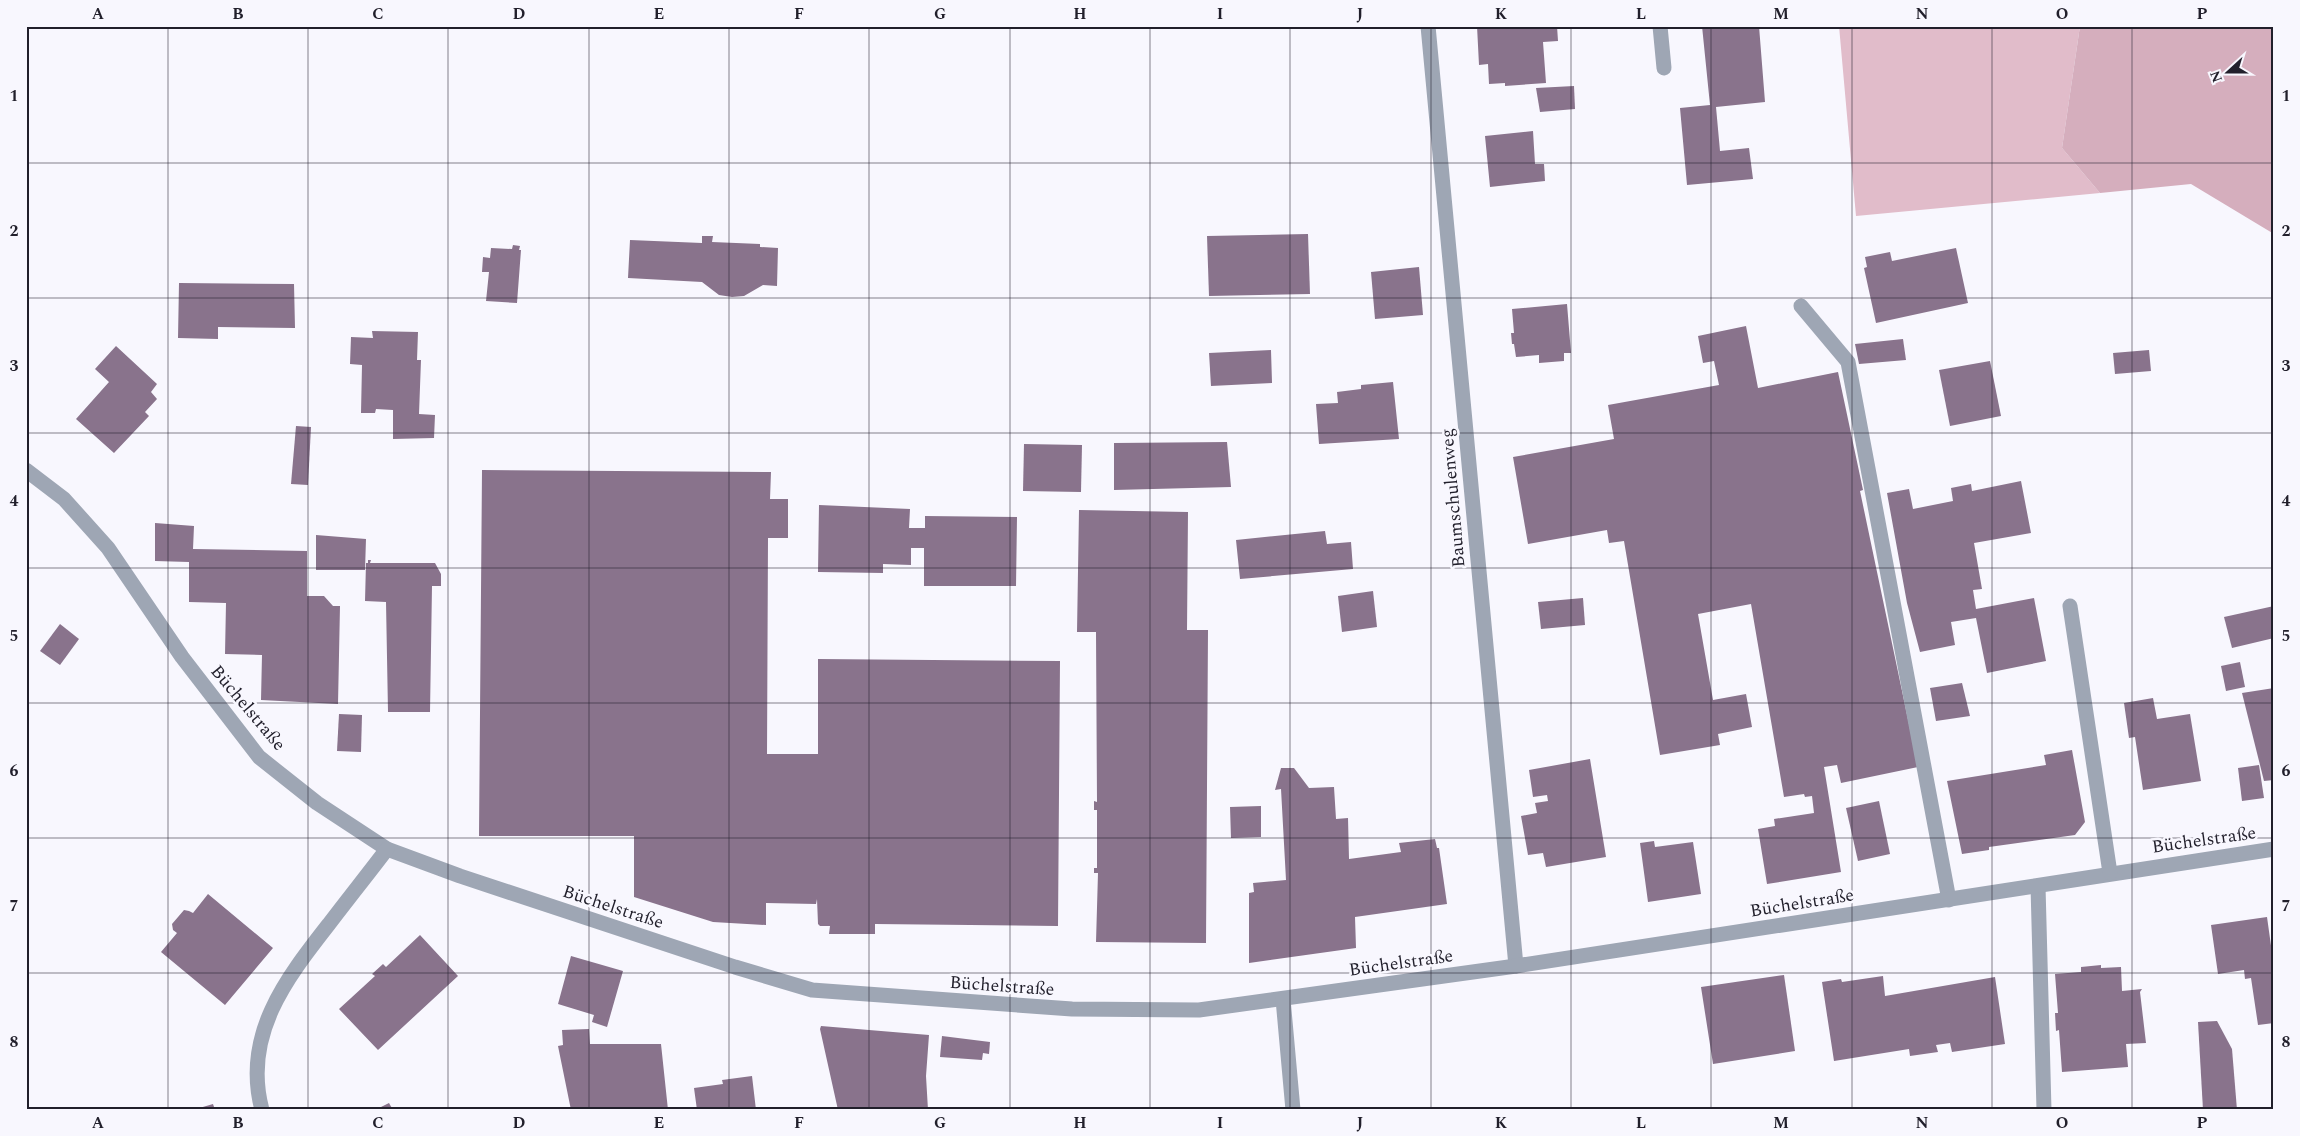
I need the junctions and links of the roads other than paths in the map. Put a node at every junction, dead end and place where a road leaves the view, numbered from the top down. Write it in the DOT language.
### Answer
graph roads {
  1 [pos="1428,26"];
  2 [pos="1660,26"];
  3 [pos="1664,68"];
  4 [pos="1801,306"];
  5 [pos="26,470"];
  6 [pos="2070,606"];
  7 [pos="388,849"];
  8 [pos="2274,849"];
  9 [pos="2110,873"];
  10 [pos="2038,886"];
  11 [pos="1949,900"];
  12 [pos="1516,966"];
  13 [pos="1283,999"];
  14 [pos="262,1110"];
  15 [pos="1293,1110"];
  16 [pos="2044,1110"];
  1 -- 12 [label="street, Baumschulenweg"];
  2 -- 3 [label="street"];
  4 -- 11 [label="street"];
  5 -- 7 [label="street, Büchelstraße"];
  6 -- 9 [label="street"];
  7 -- 13 [label="street, Büchelstraße"];
  7 -- 14 [label="street"];
  8 -- 9 [label="street, Büchelstraße"];
  9 -- 10 [label="street, Büchelstraße"];
  10 -- 11 [label="street, Büchelstraße"];
  10 -- 16 [label="street"];
  11 -- 12 [label="street, Büchelstraße"];
  12 -- 13 [label="street, Büchelstraße"];
  13 -- 15 [label="street"];
}
